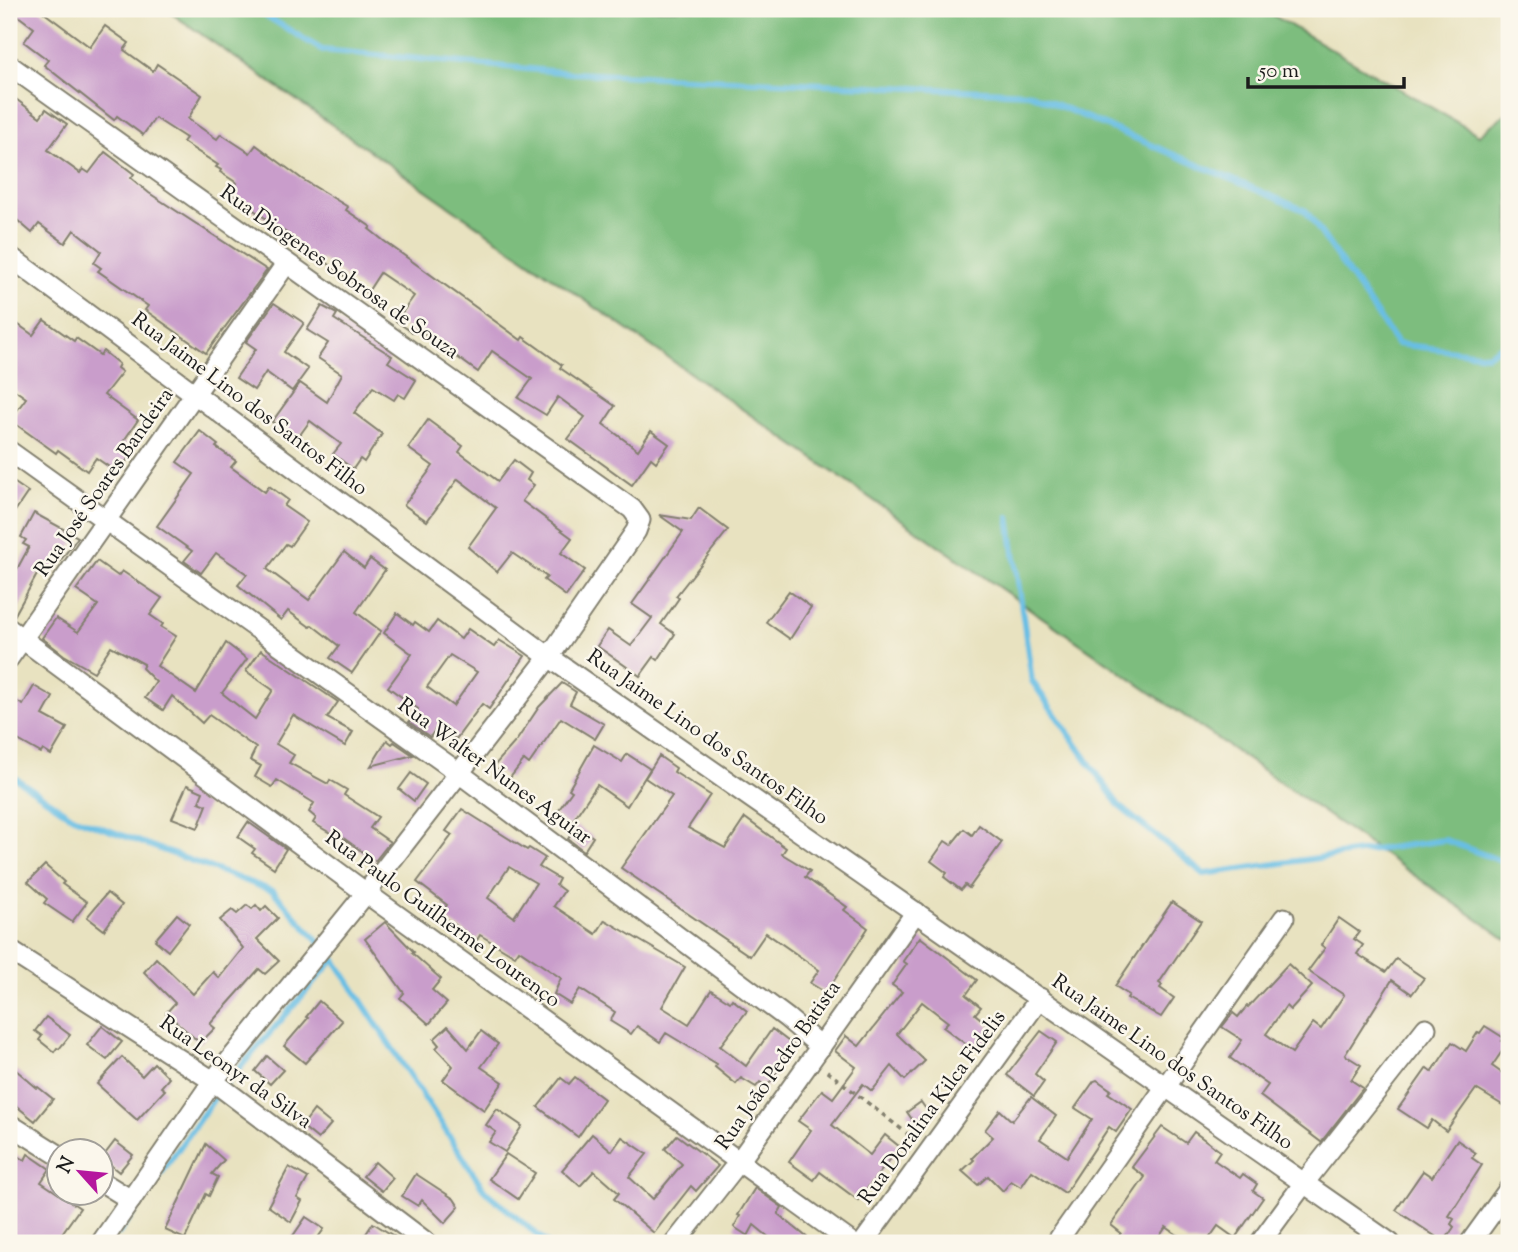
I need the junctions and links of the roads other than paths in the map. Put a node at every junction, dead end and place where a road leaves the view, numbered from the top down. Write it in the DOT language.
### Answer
graph roads {
  1 [pos="9,65"];
  2 [pos="9,256"];
  3 [pos="286,264"];
  4 [pos="195,396"];
  5 [pos="9,451"];
  6 [pos="106,520"];
  7 [pos="15,634"];
  8 [pos="550,657"];
  9 [pos="9,658"];
  10 [pos="459,773"];
  11 [pos="366,893"];
  12 [pos="916,912"];
  13 [pos="1284,918"];
  14 [pos="9,950"];
  15 [pos="1040,999"];
  16 [pos="1426,1028"];
  17 [pos="821,1047"];
  18 [pos="213,1080"];
  19 [pos="1167,1087"];
  20 [pos="9,1124"];
  21 [pos="46,1147"];
  22 [pos="738,1163"];
  23 [pos="1304,1183"];
  24 [pos="1509,1189"];
  25 [pos="116,1191"];
  26 [pos="131,1200"];
  27 [pos="101,1243"];
  28 [pos="427,1243"];
  29 [pos="675,1243"];
  30 [pos="852,1243"];
  31 [pos="863,1243"];
  32 [pos="1056,1243"];
  33 [pos="1260,1243"];
  34 [pos="1390,1243"];
  35 [pos="1470,1243"];
  1 -- 3 [label="street, Rua Diogenes Sobrosa de Souza"];
  2 -- 4 [label="street, Rua Jaime Lino dos Santos Filho"];
  3 -- 4 [label="street, Rua José Soares Bandeira"];
  3 -- 8 [label="street, Rua Diogenes Sobrosa de Souza"];
  4 -- 6 [label="street, Rua José Soares Bandeira"];
  4 -- 8 [label="street, Rua Jaime Lino dos Santos Filho"];
  5 -- 6 [label="street, Rua Walter Nunes Aguiar"];
  6 -- 7 [label="street, Rua José Soares Bandeira"];
  6 -- 10 [label="street, Rua Walter Nunes Aguiar"];
  7 -- 9 [label="street, Rua José Soares Bandeira"];
  7 -- 11 [label="street, Rua Paulo Guilherme Lourenço"];
  8 -- 10 [label="street"];
  8 -- 12 [label="street, Rua Jaime Lino dos Santos Filho"];
  10 -- 11 [label="street"];
  10 -- 17 [label="street, Rua Walter Nunes Aguiar"];
  11 -- 18 [label="street"];
  11 -- 22 [label="street, Rua Paulo Guilherme Lourenço"];
  12 -- 15 [label="street, Rua Jaime Lino dos Santos Filho"];
  12 -- 17 [label="street, Rua João Pedro Batista"];
  13 -- 19 [label="street"];
  14 -- 18 [label="street, Rua Leonyr da Silva"];
  15 -- 19 [label="street, Rua Jaime Lino dos Santos Filho"];
  15 -- 31 [label="street, Rua Doralina Kilca Fidelis"];
  16 -- 23 [label="street"];
  17 -- 22 [label="street, Rua João Pedro Batista"];
  18 -- 26 [label="street"];
  18 -- 28 [label="street, Rua Leonyr da Silva"];
  19 -- 23 [label="street, Rua Jaime Lino dos Santos Filho"];
  19 -- 32 [label="street"];
  20 -- 21 [label="street"];
  22 -- 29 [label="street, Rua João Pedro Batista"];
  22 -- 30 [label="street, Rua Paulo Guilherme Lourenço"];
  23 -- 33 [label="street"];
  23 -- 34 [label="street, Rua Jaime Lino dos Santos Filho"];
  24 -- 35 [label="street"];
  25 -- 26 [label="street"];
  26 -- 27 [label="street"];
}
